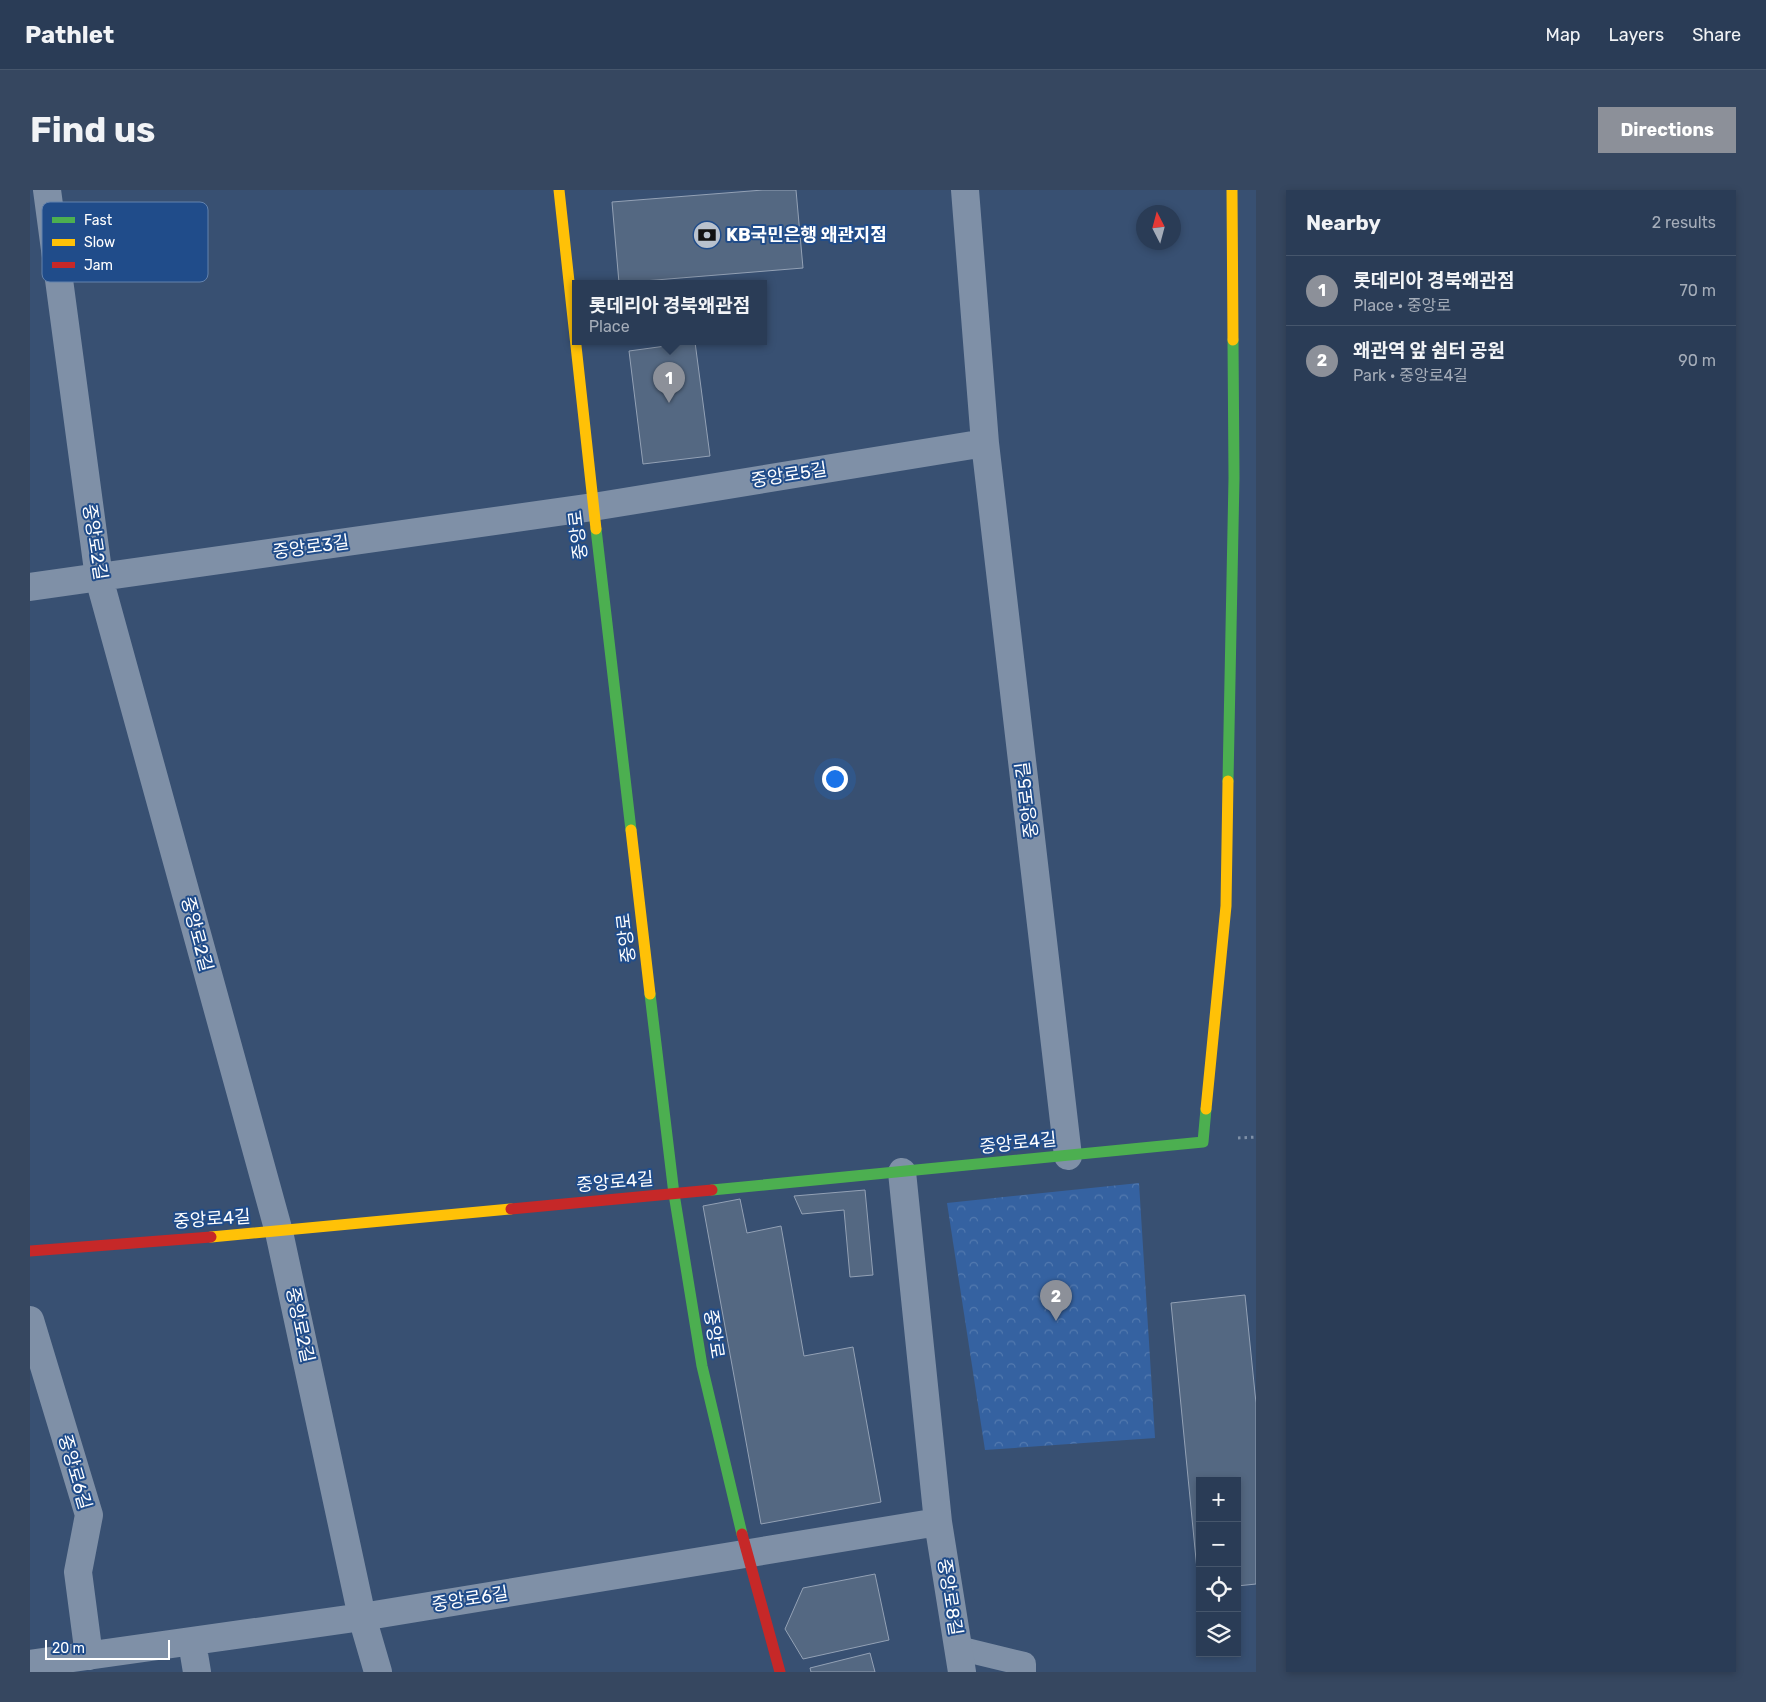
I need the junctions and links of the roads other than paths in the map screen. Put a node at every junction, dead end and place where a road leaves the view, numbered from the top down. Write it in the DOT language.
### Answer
graph roads {
  1 [pos="559,190"];
  2 [pos="965,190"];
  3 [pos="1232,190"];
  4 [pos="59,282"];
  5 [pos="572,311"];
  6 [pos="576,345"];
  7 [pos="986,444"];
  8 [pos="593,507"];
  9 [pos="98,578"];
  10 [pos="30,587"];
  11 [pos="1068,1156"];
  12 [pos="902,1172"];
  13 [pos="674,1194"];
  14 [pos="280,1232"];
  15 [pos="30,1251"];
  16 [pos="30,1320"];
  17 [pos="938,1522"];
  18 [pos="747,1553"];
  19 [pos="362,1617"];
  20 [pos="192,1642"];
  21 [pos="90,1656"];
  22 [pos="960,1660"];
  23 [pos="30,1664"];
  24 [pos="197,1672"];
  25 [pos="378,1672"];
  26 [pos="780,1672"];
  27 [pos="1024,1672"];
  1 -- 5 [label="street, 중앙로"];
  2 -- 7 [label="street, 중앙로5길"];
  3 -- 11 [label="street, 중앙로4길"];
  4 -- 9 [label="street, 중앙로2길"];
  6 -- 8 [label="street, 중앙로"];
  7 -- 8 [label="street, 중앙로5길"];
  7 -- 11 [label="street, 중앙로5길"];
  8 -- 9 [label="street, 중앙로3길"];
  8 -- 13 [label="street, 중앙로"];
  9 -- 10 [label="street, 중앙로3길"];
  9 -- 14 [label="street, 중앙로2길"];
  11 -- 12 [label="street, 중앙로4길"];
  12 -- 13 [label="street, 중앙로4길"];
  12 -- 17 [label="street, 중앙로8길"];
  13 -- 14 [label="street, 중앙로4길"];
  13 -- 18 [label="street, 중앙로"];
  14 -- 15 [label="street, 중앙로4길"];
  14 -- 19 [label="street, 중앙로2길"];
  16 -- 21 [label="street, 중앙로6길"];
  17 -- 18 [label="street, 중앙로6길"];
  17 -- 22 [label="street, 중앙로8길"];
  18 -- 19 [label="street, 중앙로6길"];
  18 -- 26 [label="street, 중앙로"];
  19 -- 20 [label="street, 중앙로6길"];
  19 -- 25 [label="street, 중앙로2길"];
  20 -- 21 [label="street, 중앙로6길"];
  20 -- 24 [label="street"];
  21 -- 23 [label="street, 중앙로6길"];
  22 -- 27 [label="lane"];
}
